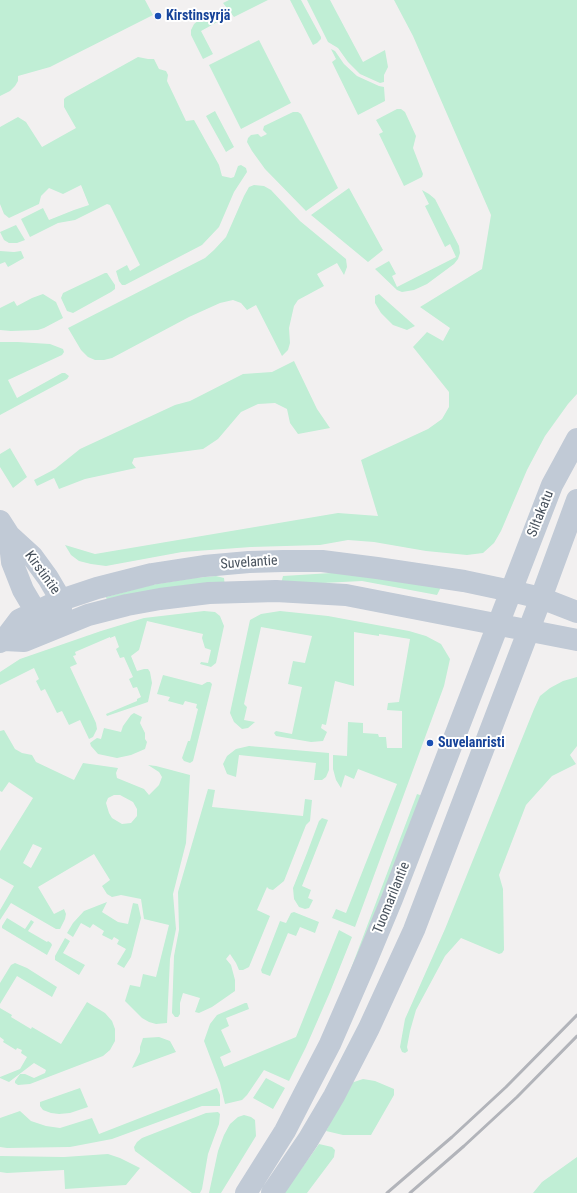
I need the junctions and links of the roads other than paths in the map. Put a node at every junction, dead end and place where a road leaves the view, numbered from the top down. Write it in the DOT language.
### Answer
graph roads {
  1 [pos="577,439"];
  2 [pos="577,500"];
  3 [pos="5,528"];
  4 [pos="510,591"];
  5 [pos="541,598"];
  6 [pos="61,600"];
  7 [pos="36,612"];
  8 [pos="577,612"];
  9 [pos="498,624"];
  10 [pos="62,626"];
  11 [pos="529,630"];
  12 [pos="577,640"];
  13 [pos="2,641"];
  14 [pos="246,1193"];
  15 [pos="272,1193"];
  1 -- 4 [label="street, Siltakatu"];
  2 -- 5 [label="street, Siltakatu"];
  3 -- 6 [label="street, Kirstintie"];
  3 -- 7 [label="street, Kirstintie"];
  4 -- 5 [label="street, Suvelantie"];
  4 -- 6 [label="street, Suvelantie"];
  4 -- 9 [label="street, Tuomarilantie"];
  5 -- 8 [label="street, Suvelantie"];
  5 -- 11 [label="street"];
  6 -- 7 [label="street, Suvelantie"];
  6 -- 10 [label="street, Kirstintie"];
  7 -- 10 [label="street, Kirstintie"];
  7 -- 13 [label="street, Suvelantie"];
  9 -- 10 [label="street, Suvelantie"];
  9 -- 11 [label="street, Suvelantie"];
  9 -- 14 [label="street, Tuomarilantie"];
  10 -- 13 [label="street, Suvelantie"];
  11 -- 12 [label="street, Suvelantie"];
  11 -- 15 [label="street"];
}
